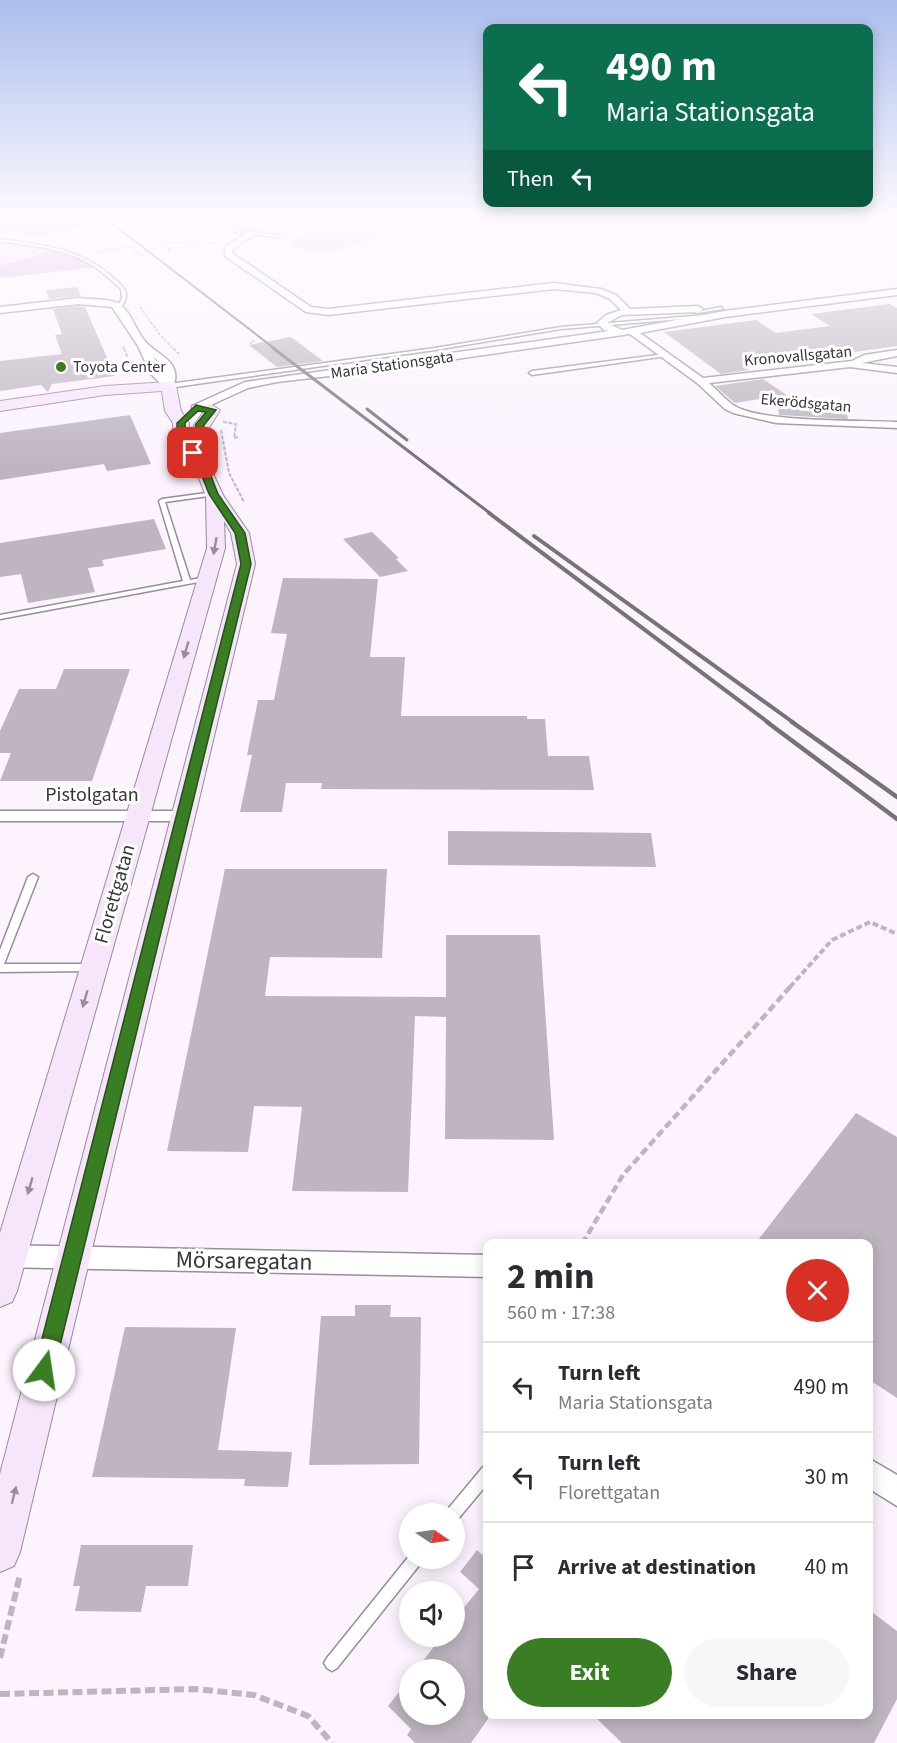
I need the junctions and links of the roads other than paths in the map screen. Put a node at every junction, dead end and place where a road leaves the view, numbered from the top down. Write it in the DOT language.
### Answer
graph roads {
  1 [pos="123,299"];
  2 [pos="294,299"];
  3 [pos="433,299"];
  4 [pos="615,299"];
  5 [pos="801,299"];
  6 [pos="866,299"];
  7 [pos="119,308"];
  8 [pos="0,310"];
  9 [pos="723,311"];
  10 [pos="628,312"];
  11 [pos="640,313"];
  12 [pos="650,323"];
  13 [pos="603,324"];
  14 [pos="618,331"];
  15 [pos="633,331"];
  16 [pos="486,351"];
  17 [pos="897,353"];
  18 [pos="665,355"];
  19 [pos="850,364"];
  20 [pos="897,370"];
  21 [pos="532,373"];
  22 [pos="297,378"];
  23 [pos="701,381"];
  24 [pos="171,392"];
  25 [pos="0,406"];
  26 [pos="196,408"];
  27 [pos="217,416"];
  28 [pos="181,423"];
  29 [pos="200,424"];
  30 [pos="897,425"];
  31 [pos="204,471"];
  32 [pos="214,495"];
  33 [pos="197,581"];
  34 [pos="0,617"];
  35 [pos="0,816"];
  36 [pos="138,816"];
  37 [pos="183,816"];
  38 [pos="33,877"];
  39 [pos="0,965"];
  40 [pos="94,968"];
  41 [pos="5,1256"];
  42 [pos="72,1257"];
  43 [pos="483,1266"];
  44 [pos="0,1291"];
  45 [pos="873,1475"];
  46 [pos="483,1478"];
  47 [pos="897,1492"];
  48 [pos="462,1503"];
  49 [pos="0,1552"];
  50 [pos="407,1569"];
  51 [pos="332,1663"];
  1 -- 7 [label="lane"];
  2 -- 3 [label="street"];
  4 -- 10 [label="street"];
  5 -- 9 [label="street, Maria Stationsgata"];
  6 -- 9 [label="street, Maria Stationsgata"];
  7 -- 8 [label="street"];
  7 -- 24 [label="street"];
  9 -- 11 [label="street, Maria Stationsgata"];
  9 -- 12 [label="street, Maria Stationsgata"];
  9 -- 12 [label="lane"];
  10 -- 11 [label="street, Maria Stationsgata"];
  10 -- 13 [label="street, Maria Stationsgata"];
  11 -- 12 [label="street, Maria Stationsgata"];
  12 -- 13 [label="lane"];
  12 -- 15 [label="street, Maria Stationsgata"];
  13 -- 14 [label="street, Maria Stationsgata"];
  13 -- 16 [label="street, Maria Stationsgata"];
  13 -- 24 [label="lane"];
  14 -- 15 [label="street, Maria Stationsgata"];
  14 -- 16 [label="street, Maria Stationsgata"];
  15 -- 18 [label="street, Ekerödsgatan"];
  16 -- 22 [label="street, Maria Stationsgata"];
  17 -- 19 [label="street"];
  18 -- 21 [label="lane"];
  18 -- 23 [label="street, Ekerödsgatan"];
  19 -- 20 [label="street, Kronovallsgatan"];
  19 -- 23 [label="street, Kronovallsgatan"];
  22 -- 26 [label="street, Maria Stationsgata"];
  22 -- 27 [label="street, Maria Stationsgata"];
  23 -- 30 [label="street, Ekerödsgatan"];
  24 -- 25 [label="street"];
  24 -- 26 [label="street"];
  24 -- 28 [label="street, Florettgatan"];
  26 -- 27 [label="street"];
  26 -- 28 [label="street, Maria Stationsgata"];
  27 -- 29 [label="street, Maria Stationsgata"];
  28 -- 31 [label="street, Florettgatan"];
  29 -- 31 [label="street, Florettgatan"];
  31 -- 32 [label="street, Florettgatan"];
  32 -- 33 [label="street, Florettgatan, one-way"];
  32 -- 33 [label="lane"];
  32 -- 37 [label="street, Florettgatan"];
  33 -- 34 [label="lane"];
  33 -- 36 [label="street, Florettgatan, one-way"];
  35 -- 36 [label="street, Pistolgatan"];
  36 -- 37 [label="street, Pistolgatan"];
  36 -- 40 [label="street, Florettgatan"];
  37 -- 42 [label="street, Florettgatan"];
  38 -- 39 [label="lane"];
  39 -- 40 [label="lane"];
  40 -- 41 [label="street, Florettgatan, one-way"];
  41 -- 42 [label="street, Mörsaregatan"];
  41 -- 44 [label="street, Florettgatan"];
  42 -- 43 [label="street, Mörsaregatan"];
  49 -- 42 [label="street, Florettgatan, one-way"];
  45 -- 47 [label="street"];
  46 -- 48 [label="lane"];
  50 -- 51 [label="lane"];
}
